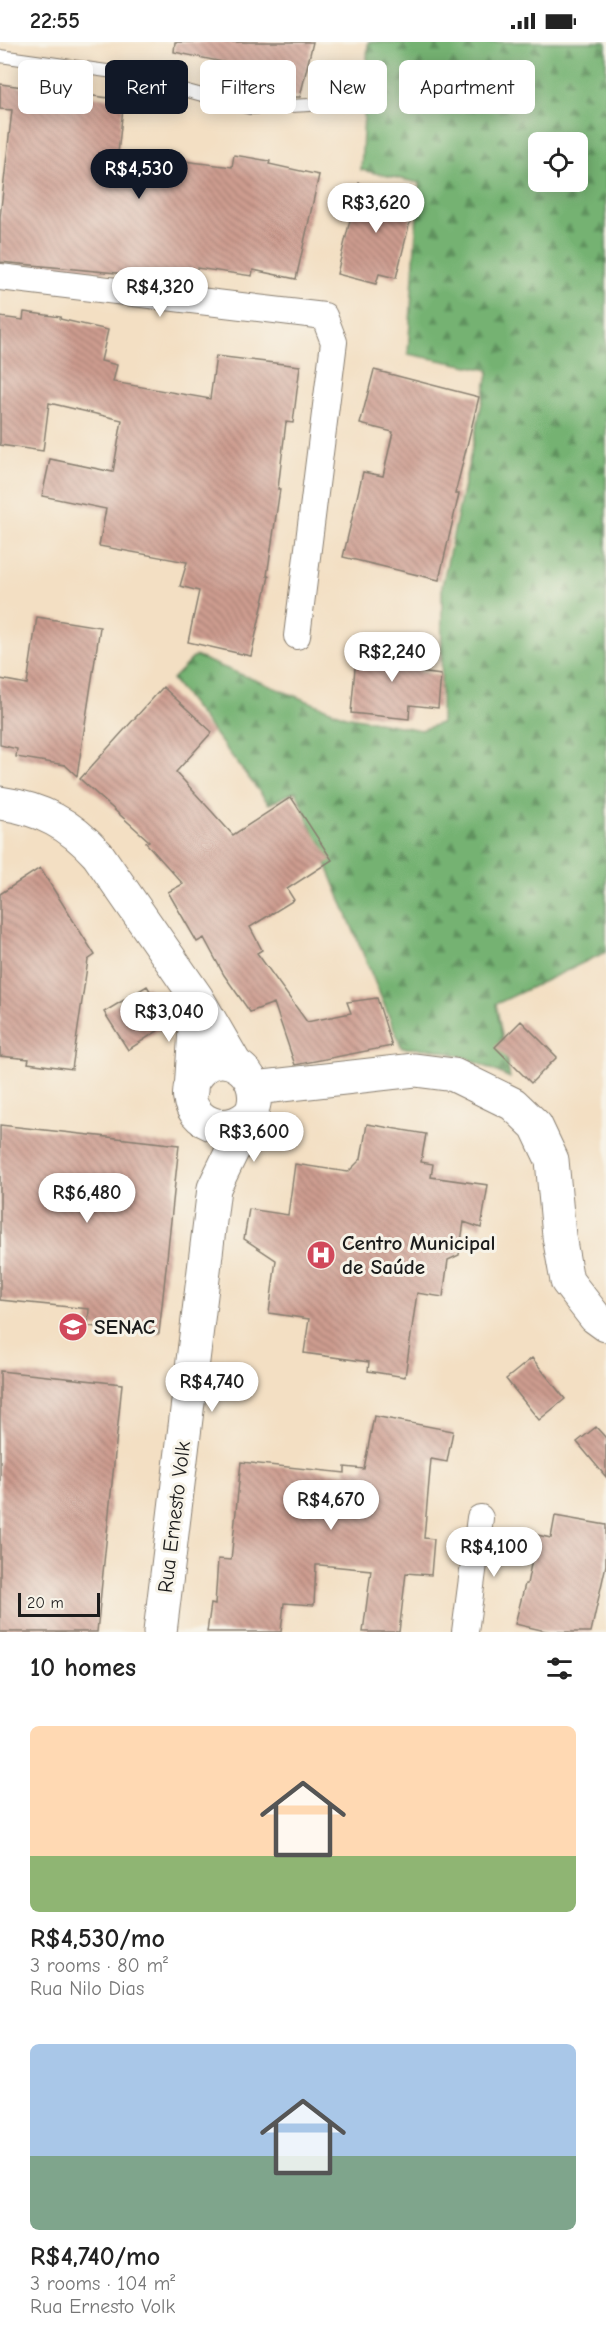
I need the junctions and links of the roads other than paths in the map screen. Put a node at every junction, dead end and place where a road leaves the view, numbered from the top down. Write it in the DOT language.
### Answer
graph roads {
  1 [pos="0,56"];
  2 [pos="308,105"];
  3 [pos="0,277"];
  4 [pos="297,636"];
  5 [pos="0,803"];
  6 [pos="197,998"];
  7 [pos="246,1090"];
  8 [pos="193,1101"];
  9 [pos="214,1188"];
  10 [pos="606,1325"];
  11 [pos="480,1518"];
  12 [pos="160,1632"];
  13 [pos="465,1632"];
  1 -- 2 [label="lane"];
  3 -- 4 [label="street"];
  5 -- 6 [label="street"];
  6 -- 7 [label="street"];
  6 -- 8 [label="street, Rua Ernesto Volk"];
  7 -- 8 [label="street"];
  7 -- 8 [label="street"];
  7 -- 9 [label="street, Rua Ernesto Volk"];
  7 -- 10 [label="street"];
  8 -- 9 [label="street, Rua Ernesto Volk"];
  9 -- 12 [label="street, Rua Ernesto Volk"];
  11 -- 13 [label="street"];
}
